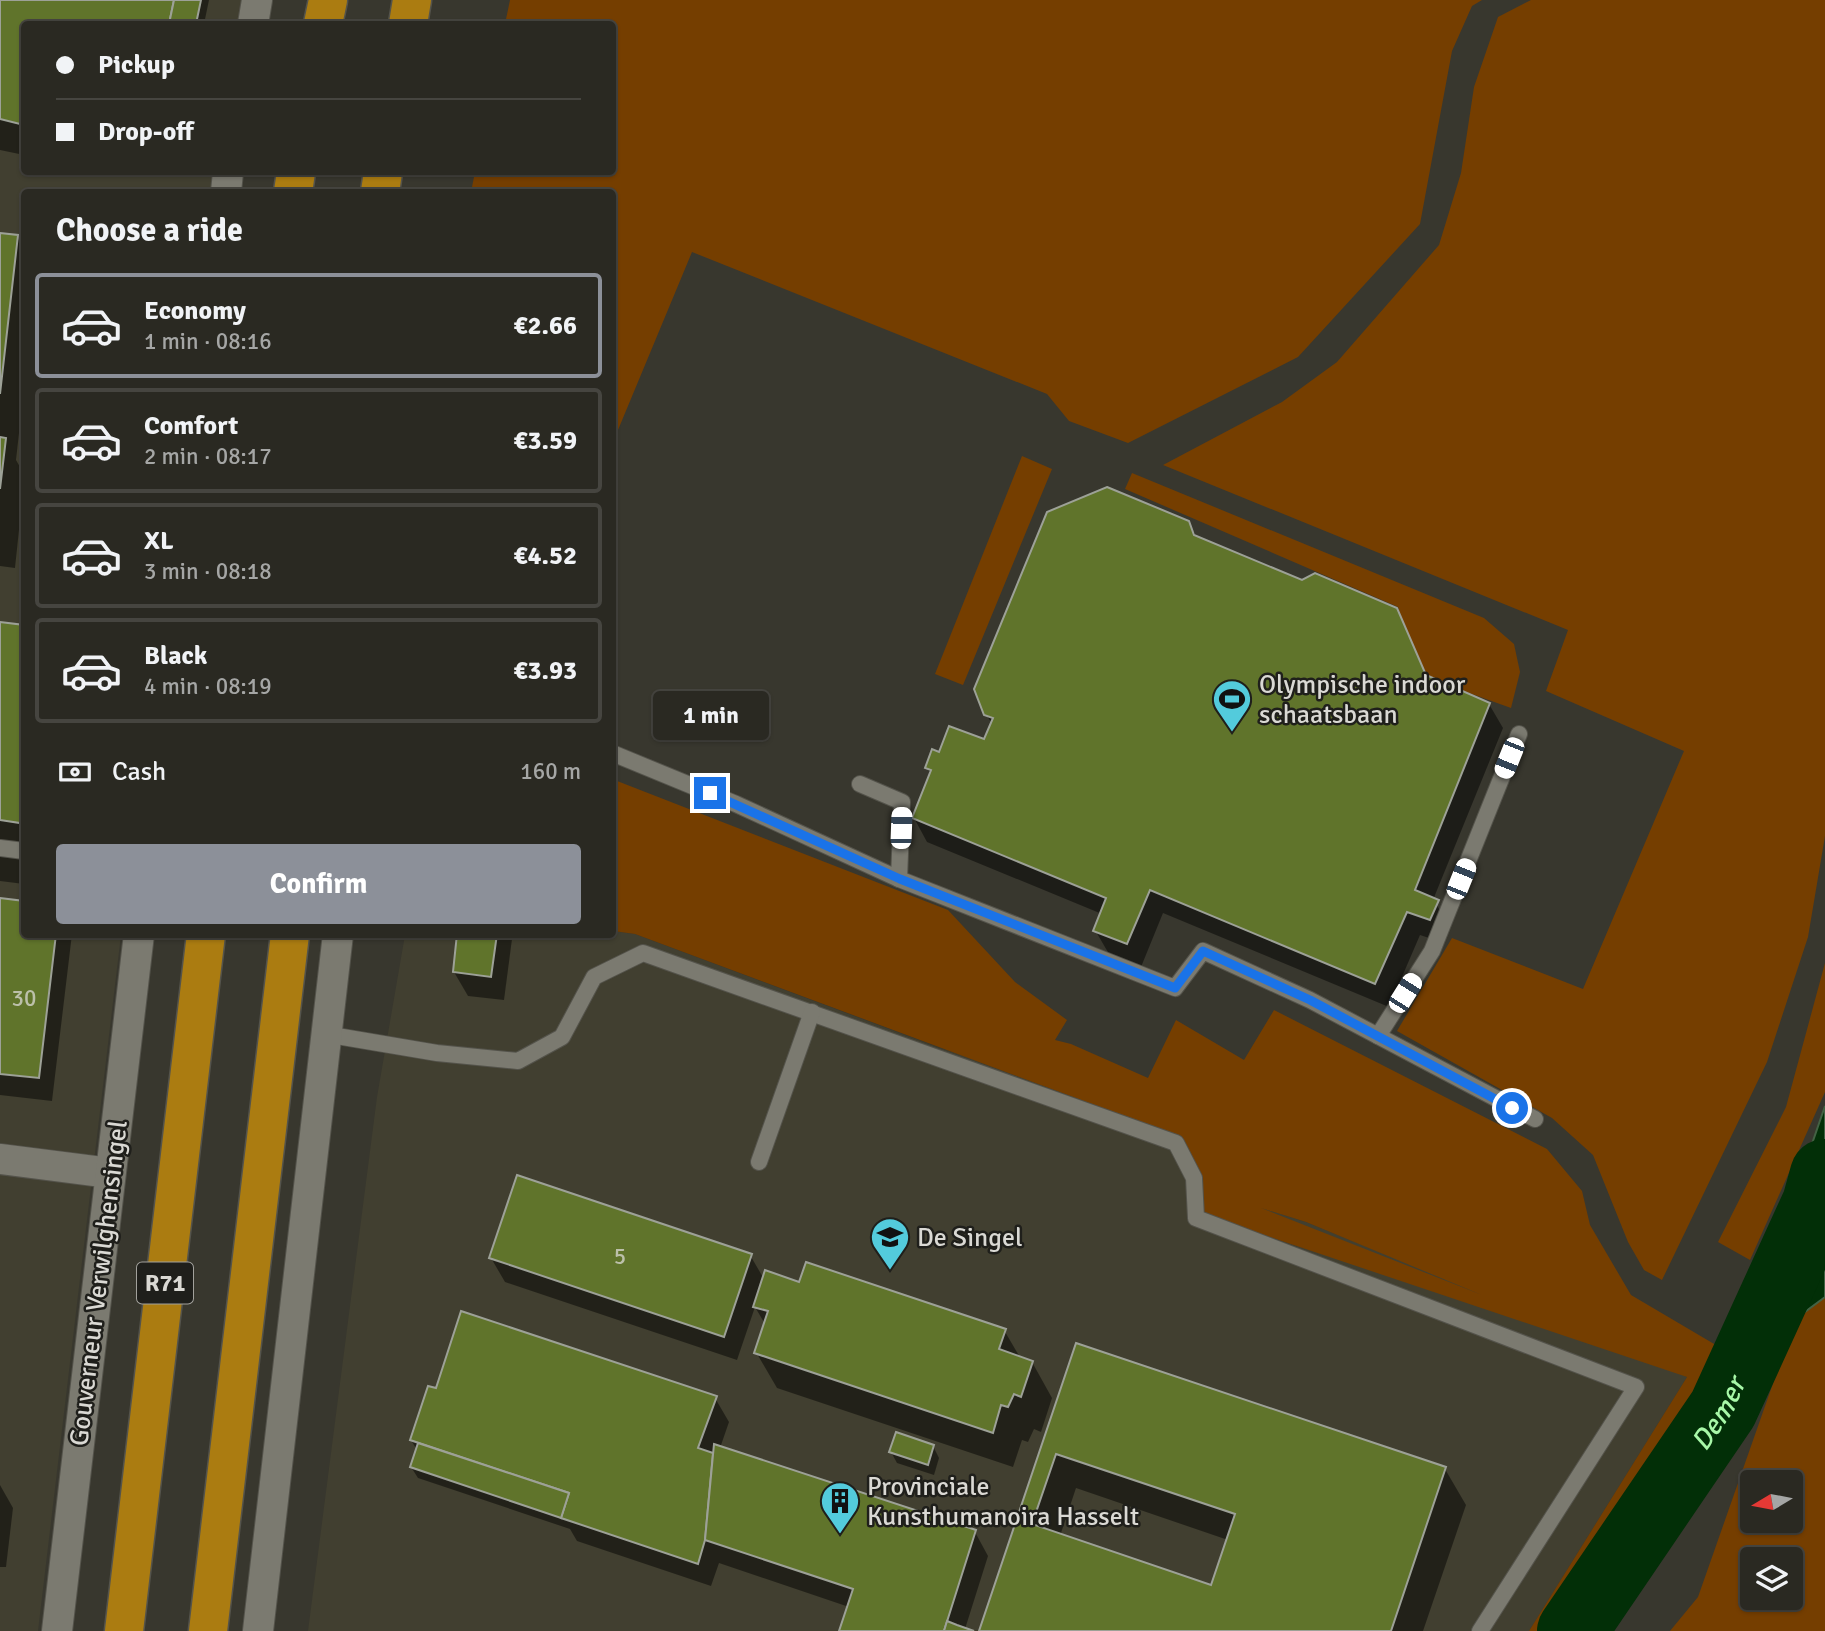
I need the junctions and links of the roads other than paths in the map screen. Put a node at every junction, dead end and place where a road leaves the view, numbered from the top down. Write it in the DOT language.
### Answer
graph roads {
  1 [pos="257,0"];
  2 [pos="328,0"];
  3 [pos="412,0"];
  4 [pos="254,21"];
  5 [pos="324,21"];
  6 [pos="408,21"];
  7 [pos="1519,734"];
  8 [pos="616,755"];
  9 [pos="860,784"];
  10 [pos="0,848"];
  11 [pos="21,851"];
  12 [pos="900,879"];
  13 [pos="139,938"];
  14 [pos="206,938"];
  15 [pos="290,938"];
  16 [pos="337,938"];
  17 [pos="812,1012"];
  18 [pos="325,1034"];
  19 [pos="1378,1036"];
  20 [pos="1535,1119"];
  21 [pos="0,1159"];
  22 [pos="759,1161"];
  23 [pos="110,1173"];
  24 [pos="57,1631"];
  25 [pos="124,1631"];
  26 [pos="208,1631"];
  27 [pos="258,1631"];
  28 [pos="1480,1631"];
  1 -- 4 [label="street"];
  2 -- 5 [label="highway"];
  3 -- 6 [label="highway"];
  7 -- 19 [label="lane"];
  8 -- 12 [label="lane"];
  9 -- 12 [label="lane"];
  10 -- 11 [label="lane"];
  12 -- 19 [label="lane"];
  13 -- 23 [label="street, Gouverneur Verwilghensingel"];
  14 -- 25 [label="highway, R71"];
  15 -- 26 [label="highway"];
  16 -- 18 [label="street"];
  17 -- 18 [label="lane"];
  17 -- 22 [label="lane"];
  17 -- 28 [label="lane"];
  18 -- 27 [label="street"];
  19 -- 20 [label="lane"];
  21 -- 23 [label="street"];
  23 -- 24 [label="street, Gouverneur Verwilghensingel"];
}
